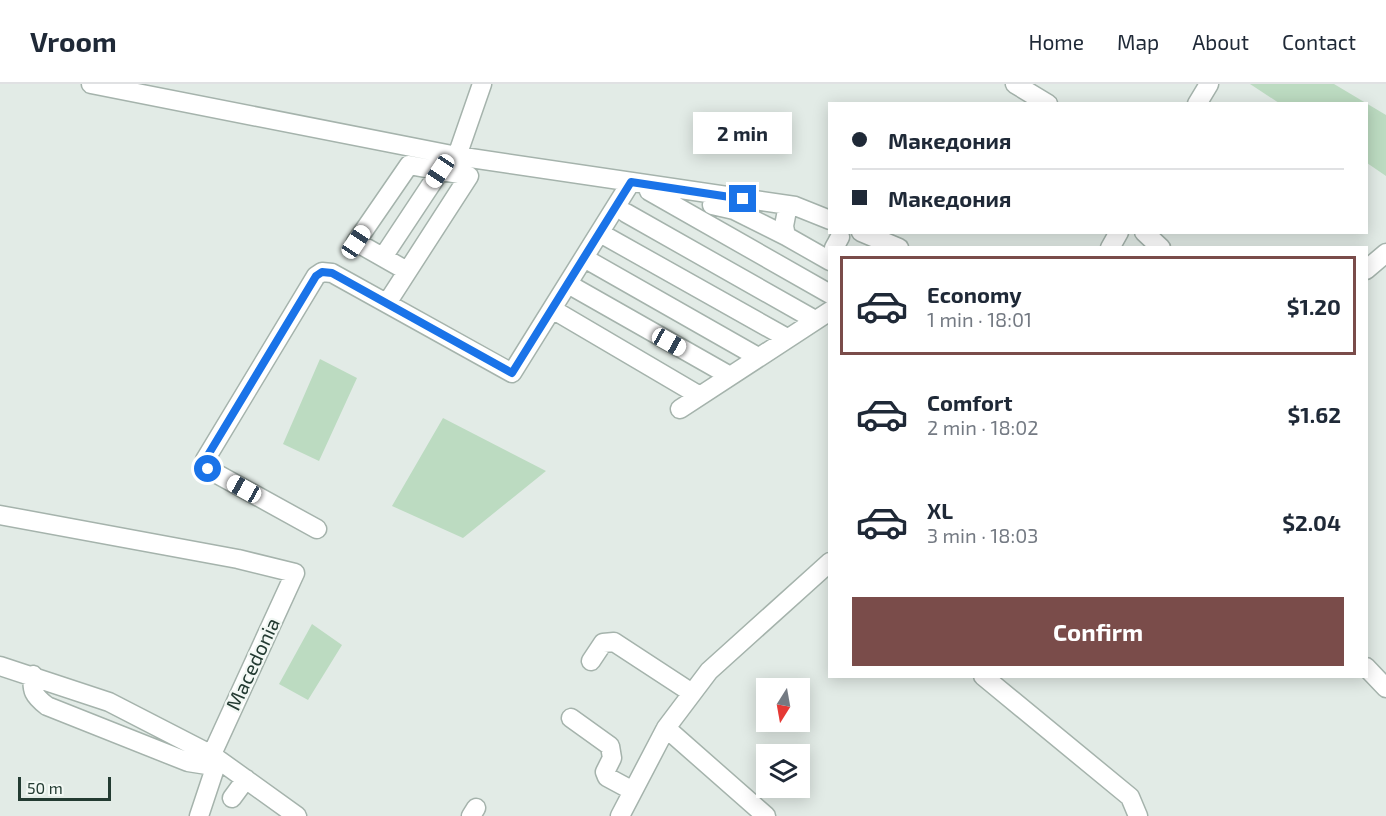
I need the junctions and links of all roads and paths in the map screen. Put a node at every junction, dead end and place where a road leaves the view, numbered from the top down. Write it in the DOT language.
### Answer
graph roads {
  1 [pos="91,84"];
  2 [pos="482,84"];
  3 [pos="1015,84"];
  4 [pos="1209,84"];
  5 [pos="1045,102"];
  6 [pos="1198,102"];
  7 [pos="457,156"];
  8 [pos="440,171"];
  9 [pos="631,182"];
  10 [pos="788,205"];
  11 [pos="626,213"];
  12 [pos="828,219"];
  13 [pos="600,233"];
  14 [pos="866,234"];
  15 [pos="1146,234"];
  16 [pos="799,237"];
  17 [pos="894,246"];
  18 [pos="1159,246"];
  19 [pos="828,250"];
  20 [pos="1386,253"];
  21 [pos="383,257"];
  22 [pos="584,258"];
  23 [pos="1368,268"];
  24 [pos="407,271"];
  25 [pos="568,284"];
  26 [pos="828,293"];
  27 [pos="387,303"];
  28 [pos="552,309"];
  29 [pos="822,315"];
  30 [pos="787,338"];
  31 [pos="758,357"];
  32 [pos="730,376"];
  33 [pos="700,396"];
  34 [pos="680,409"];
  35 [pos="0,514"];
  36 [pos="317,529"];
  37 [pos="828,564"];
  38 [pos="591,661"];
  39 [pos="0,666"];
  40 [pos="1368,669"];
  41 [pos="33,675"];
  42 [pos="985,678"];
  43 [pos="1386,688"];
  44 [pos="692,693"];
  45 [pos="571,718"];
  46 [pos="666,728"];
  47 [pos="209,760"];
  48 [pos="246,779"];
  49 [pos="633,791"];
  50 [pos="232,798"];
  51 [pos="200,816"];
  52 [pos="297,816"];
  53 [pos="620,816"];
  54 [pos="766,816"];
  55 [pos="1138,816"];
  1 -- 7 [label="street"];
  2 -- 7 [label="street"];
  3 -- 5 [label="street"];
  4 -- 6 [label="street"];
  7 -- 9 [label="street"];
  8 -- 21 [label="street"];
  8 -- 21 [label="street"];
  8 -- 24 [label="street"];
  9 -- 10 [label="street"];
  9 -- 13 [label="street"];
  10 -- 12 [label="street"];
  10 -- 16 [label="street"];
  11 -- 29 [label="street"];
  13 -- 22 [label="street"];
  13 -- 30 [label="street"];
  14 -- 17 [label="street"];
  15 -- 18 [label="street"];
  16 -- 19 [label="street"];
  16 -- 26 [label="street"];
  20 -- 23 [label="street"];
  21 -- 24 [label="street"];
  22 -- 25 [label="street"];
  22 -- 31 [label="street"];
  24 -- 27 [label="street"];
  25 -- 28 [label="street"];
  25 -- 32 [label="street"];
  27 -- 28 [label="street"];
  27 -- 36 [label="street"];
  28 -- 33 [label="street"];
  29 -- 30 [label="street"];
  30 -- 31 [label="street"];
  31 -- 32 [label="street"];
  32 -- 33 [label="street"];
  33 -- 34 [label="street"];
  35 -- 47 [label="street, Macedonia"];
  37 -- 44 [label="street"];
  38 -- 44 [label="street"];
  39 -- 41 [label="street"];
  40 -- 43 [label="street"];
  41 -- 47 [label="street"];
  41 -- 47 [label="street"];
  42 -- 55 [label="street"];
  44 -- 46 [label="street"];
  45 -- 49 [label="street"];
  46 -- 49 [label="street"];
  46 -- 54 [label="street"];
  47 -- 48 [label="street"];
  47 -- 51 [label="street"];
  48 -- 50 [label="street"];
  48 -- 52 [label="street"];
  49 -- 53 [label="street"];
}
